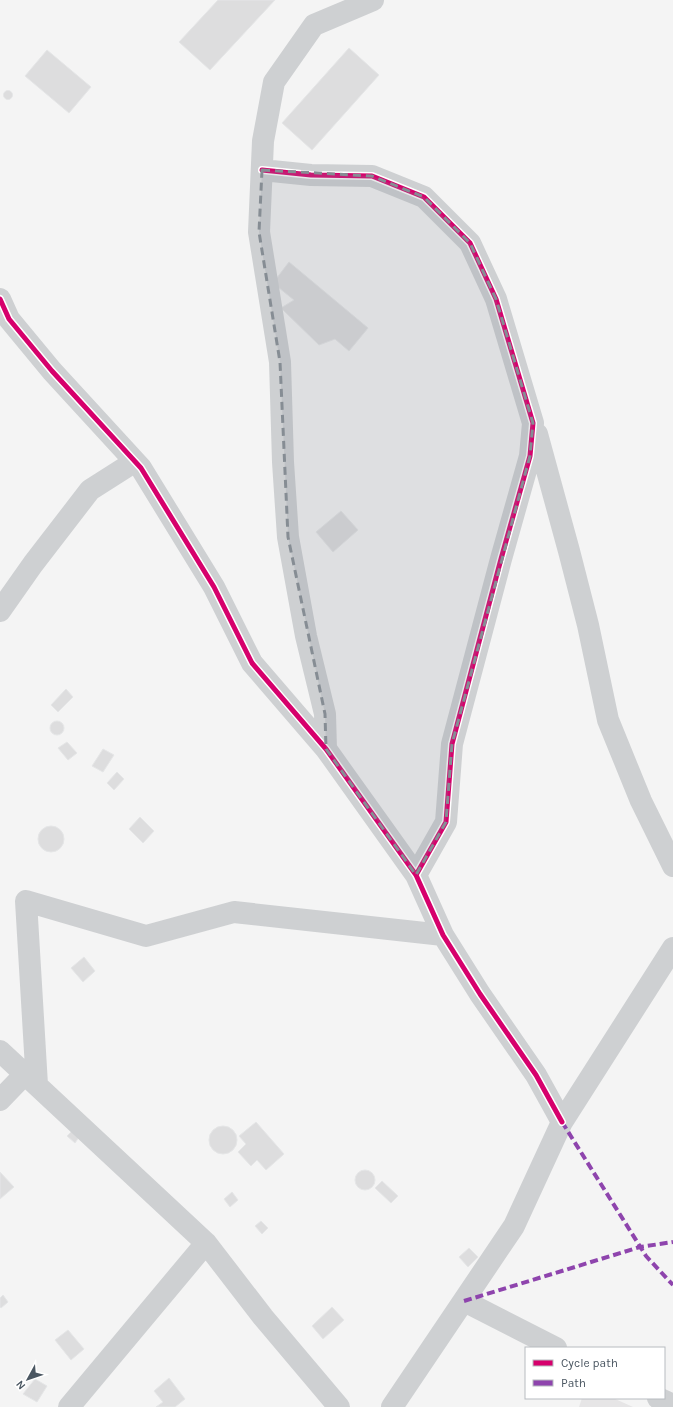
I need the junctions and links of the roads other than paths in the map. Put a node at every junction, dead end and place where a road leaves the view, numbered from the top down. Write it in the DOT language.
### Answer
graph roads {
  1 [pos="373,0"];
  2 [pos="262,170"];
  3 [pos="0,299"];
  4 [pos="533,422"];
  5 [pos="134,462"];
  6 [pos="0,611"];
  7 [pos="326,749"];
  8 [pos="673,866"];
  9 [pos="416,875"];
  10 [pos="443,936"];
  11 [pos="673,948"];
  12 [pos="0,1051"];
  13 [pos="31,1080"];
  14 [pos="0,1100"];
  15 [pos="562,1122"];
  16 [pos="206,1243"];
  17 [pos="464,1301"];
  18 [pos="554,1347"];
  19 [pos="660,1399"];
  20 [pos="673,1405"];
  21 [pos="69,1407"];
  22 [pos="339,1407"];
  23 [pos="392,1407"];
  1 -- 2 [label="street"];
  2 -- 4 [label="street"];
  2 -- 7 [label="street"];
  3 -- 5 [label="street"];
  4 -- 8 [label="street"];
  4 -- 9 [label="street"];
  5 -- 6 [label="street"];
  5 -- 7 [label="street"];
  7 -- 9 [label="street"];
  9 -- 10 [label="street"];
  10 -- 13 [label="street"];
  10 -- 15 [label="street"];
  11 -- 15 [label="street"];
  12 -- 13 [label="street"];
  13 -- 14 [label="street"];
  13 -- 16 [label="street"];
  15 -- 17 [label="street"];
  16 -- 21 [label="street"];
  16 -- 22 [label="street"];
  17 -- 18 [label="street"];
  17 -- 23 [label="street"];
  19 -- 20 [label="street"];
}
